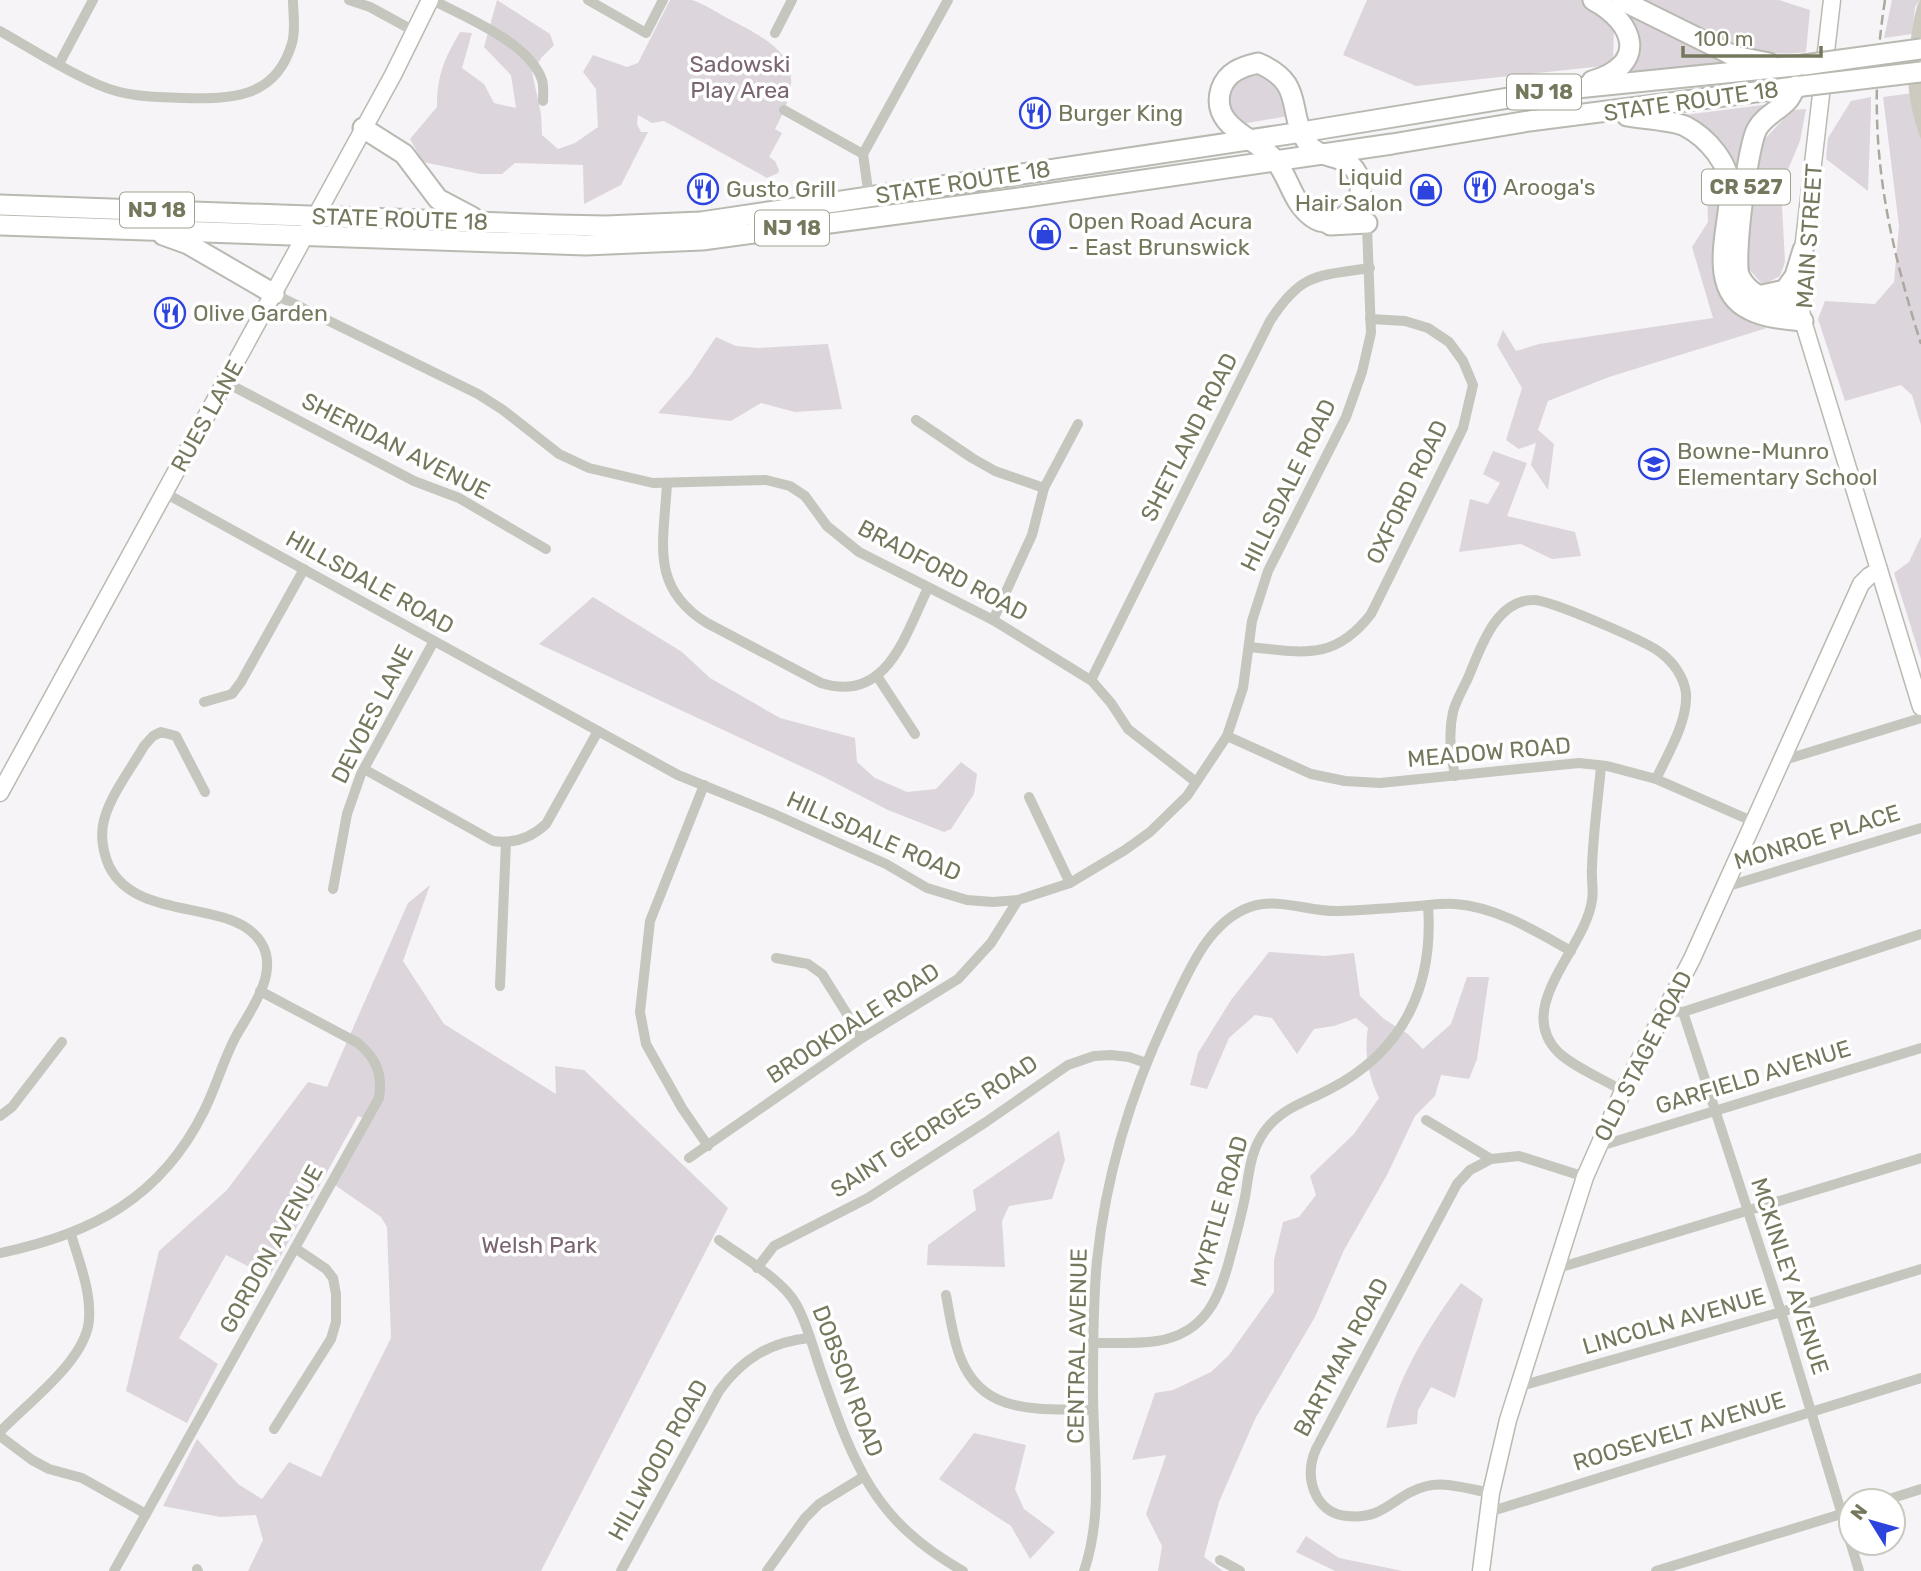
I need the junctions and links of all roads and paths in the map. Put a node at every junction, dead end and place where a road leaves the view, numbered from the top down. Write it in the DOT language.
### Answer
graph roads {
  1 [pos="93,0"];
  2 [pos="293,0"];
  3 [pos="349,0"];
  4 [pos="432,0"];
  5 [pos="588,0"];
  6 [pos="663,0"];
  7 [pos="792,0"];
  8 [pos="948,0"];
  9 [pos="1593,0"];
  10 [pos="1621,0"];
  11 [pos="1832,0"];
  12 [pos="0,31"];
  13 [pos="414,32"];
  14 [pos="775,33"];
  15 [pos="1921,49"];
  16 [pos="59,64"];
  17 [pos="1796,66"];
  18 [pos="1921,72"];
  19 [pos="1798,86"];
  20 [pos="1556,90"];
  21 [pos="543,102"];
  22 [pos="784,110"];
  23 [pos="1605,113"];
  24 [pos="363,128"];
  25 [pos="1302,132"];
  26 [pos="1247,139"];
  27 [pos="1392,144"];
  28 [pos="863,154"];
  29 [pos="1323,154"];
  30 [pos="1276,161"];
  31 [pos="869,197"];
  32 [pos="1363,198"];
  33 [pos="0,205"];
  34 [pos="314,216"];
  35 [pos="511,222"];
  36 [pos="1324,223"];
  37 [pos="1367,223"];
  38 [pos="0,225"];
  39 [pos="138,229"];
  40 [pos="304,236"];
  41 [pos="1804,250"];
  42 [pos="1370,268"];
  43 [pos="274,294"];
  44 [pos="1758,296"];
  45 [pos="1801,313"];
  46 [pos="1370,319"];
  47 [pos="225,382"];
  48 [pos="916,420"];
  49 [pos="1078,424"];
  50 [pos="667,483"];
  51 [pos="1044,488"];
  52 [pos="165,493"];
  53 [pos="546,549"];
  54 [pos="303,569"];
  55 [pos="1879,570"];
  56 [pos="928,588"];
  57 [pos="993,620"];
  58 [pos="434,641"];
  59 [pos="1249,647"];
  60 [pos="877,676"];
  61 [pos="1091,680"];
  62 [pos="204,702"];
  63 [pos="1921,707"];
  64 [pos="1921,718"];
  65 [pos="598,731"];
  66 [pos="915,734"];
  67 [pos="1227,736"];
  68 [pos="1781,761"];
  69 [pos="1601,766"];
  70 [pos="364,769"];
  71 [pos="1455,776"];
  72 [pos="1656,779"];
  73 [pos="1196,782"];
  74 [pos="704,785"];
  75 [pos="205,792"];
  76 [pos="0,793"];
  77 [pos="1029,797"];
  78 [pos="1754,822"];
  79 [pos="1921,828"];
  80 [pos="506,842"];
  81 [pos="1070,883"];
  82 [pos="1725,887"];
  83 [pos="332,889"];
  84 [pos="1018,900"];
  85 [pos="1428,905"];
  86 [pos="1921,934"];
  87 [pos="1571,951"];
  88 [pos="776,958"];
  89 [pos="500,986"];
  90 [pos="260,991"];
  91 [pos="1665,1011"];
  92 [pos="1683,1012"];
  93 [pos="862,1038"];
  94 [pos="62,1042"];
  95 [pos="1921,1048"];
  96 [pos="1146,1063"];
  97 [pos="1623,1091"];
  98 [pos="1716,1111"];
  99 [pos="0,1116"];
  100 [pos="1426,1120"];
  101 [pos="708,1146"];
  102 [pos="1597,1147"];
  103 [pos="689,1158"];
  104 [pos="1921,1158"];
  105 [pos="1491,1159"];
  106 [pos="1585,1177"];
  107 [pos="1748,1212"];
  108 [pos="71,1234"];
  109 [pos="719,1240"];
  110 [pos="295,1248"];
  111 [pos="0,1253"];
  112 [pos="757,1268"];
  113 [pos="1555,1269"];
  114 [pos="1921,1269"];
  115 [pos="946,1296"];
  116 [pos="1781,1312"];
  117 [pos="809,1338"];
  118 [pos="1093,1343"];
  119 [pos="1921,1378"];
  120 [pos="1517,1387"];
  121 [pos="1092,1410"];
  122 [pos="1811,1412"];
  123 [pos="274,1429"];
  124 [pos="0,1434"];
  125 [pos="863,1477"];
  126 [pos="1838,1487"];
  127 [pos="1492,1493"];
  128 [pos="1489,1512"];
  129 [pos="146,1514"];
  130 [pos="1837,1515"];
  131 [pos="942,1559"];
  132 [pos="1220,1560"];
  133 [pos="114,1571"];
  134 [pos="621,1571"];
  135 [pos="767,1571"];
  136 [pos="935,1571"];
  137 [pos="963,1571"];
  138 [pos="1084,1571"];
  139 [pos="1241,1571"];
  140 [pos="1482,1571"];
  141 [pos="1656,1571"];
  1 -- 16 [label="street"];
  2 -- 16 [label="street"];
  3 -- 13 [label="street"];
  4 -- 13 [label="main road, RUES LANE"];
  4 -- 21 [label="street"];
  5 -- 6 [label="street"];
  7 -- 14 [label="street"];
  8 -- 28 [label="street"];
  9 -- 20 [label="highway"];
  10 -- 17 [label="highway"];
  11 -- 41 [label="main road, MAIN STREET / CR 527"];
  12 -- 16 [label="street"];
  13 -- 24 [label="main road, RUES LANE"];
  15 -- 17 [label="highway, STATE ROUTE 18 / NJ 18, bridge"];
  17 -- 20 [label="highway, STATE ROUTE 18 / NJ 18"];
  18 -- 19 [label="highway, STATE ROUTE 18 / NJ 18, bridge"];
  19 -- 23 [label="highway, STATE ROUTE 18 / NJ 18"];
  19 -- 44 [label="highway, CR 527"];
  20 -- 25 [label="highway, STATE ROUTE 18 / NJ 18"];
  22 -- 28 [label="street"];
  23 -- 27 [label="highway, STATE ROUTE 18 / NJ 18"];
  23 -- 45 [label="highway"];
  24 -- 34 [label="main road, RUES LANE"];
  24 -- 35 [label="highway"];
  25 -- 26 [label="highway, STATE ROUTE 18 / NJ 18"];
  25 -- 26 [label="highway"];
  25 -- 29 [label="highway"];
  26 -- 30 [label="highway"];
  26 -- 31 [label="highway, STATE ROUTE 18 / NJ 18"];
  27 -- 29 [label="highway, STATE ROUTE 18 / NJ 18"];
  27 -- 32 [label="highway"];
  28 -- 31 [label="street"];
  29 -- 30 [label="highway, STATE ROUTE 18 / NJ 18"];
  29 -- 32 [label="highway"];
  30 -- 36 [label="highway"];
  30 -- 40 [label="highway, STATE ROUTE 18 / NJ 18"];
  31 -- 35 [label="highway, STATE ROUTE 18 / NJ 18"];
  32 -- 36 [label="highway"];
  32 -- 37 [label="street, HILLSDALE ROAD"];
  33 -- 34 [label="highway, STATE ROUTE 18 / NJ 18"];
  34 -- 35 [label="highway, STATE ROUTE 18 / NJ 18"];
  34 -- 40 [label="main road, RUES LANE"];
  36 -- 37 [label="highway"];
  37 -- 42 [label="street, HILLSDALE ROAD"];
  38 -- 39 [label="highway, STATE ROUTE 18 / NJ 18"];
  39 -- 40 [label="highway, STATE ROUTE 18 / NJ 18"];
  39 -- 43 [label="highway"];
  40 -- 43 [label="main road, RUES LANE"];
  41 -- 44 [label="highway, CR 527"];
  41 -- 45 [label="main road, MAIN STREET"];
  42 -- 46 [label="street, HILLSDALE ROAD"];
  42 -- 61 [label="street, SHETLAND ROAD"];
  43 -- 47 [label="main road, RUES LANE"];
  43 -- 50 [label="street, BRADFORD ROAD"];
  44 -- 45 [label="highway"];
  45 -- 55 [label="main road, MAIN STREET"];
  46 -- 59 [label="street, HILLSDALE ROAD"];
  46 -- 59 [label="street, OXFORD ROAD"];
  47 -- 52 [label="main road, RUES LANE"];
  47 -- 53 [label="street, SHERIDAN AVENUE"];
  48 -- 51 [label="street"];
  49 -- 51 [label="street"];
  50 -- 56 [label="street, BRADFORD ROAD"];
  50 -- 60 [label="street"];
  51 -- 57 [label="street"];
  52 -- 54 [label="street, HILLSDALE ROAD"];
  52 -- 76 [label="main road, RUES LANE"];
  54 -- 58 [label="street, HILLSDALE ROAD"];
  54 -- 62 [label="street"];
  55 -- 63 [label="main road, MAIN STREET"];
  55 -- 68 [label="main road, OLD STAGE ROAD"];
  56 -- 57 [label="street, BRADFORD ROAD"];
  56 -- 60 [label="street"];
  57 -- 61 [label="street, BRADFORD ROAD"];
  58 -- 65 [label="street, HILLSDALE ROAD"];
  58 -- 70 [label="street, DEVOES LANE"];
  59 -- 67 [label="street, HILLSDALE ROAD"];
  60 -- 66 [label="street"];
  61 -- 73 [label="street, BRADFORD ROAD"];
  64 -- 68 [label="street"];
  65 -- 74 [label="street, HILLSDALE ROAD"];
  65 -- 80 [label="street"];
  67 -- 71 [label="street, MEADOW ROAD"];
  67 -- 73 [label="street, HILLSDALE ROAD"];
  68 -- 78 [label="main road, OLD STAGE ROAD"];
  69 -- 71 [label="street, MEADOW ROAD"];
  69 -- 72 [label="street, MEADOW ROAD"];
  69 -- 87 [label="street"];
  70 -- 80 [label="street"];
  70 -- 83 [label="street, DEVOES LANE"];
  71 -- 72 [label="street"];
  72 -- 78 [label="street, MEADOW ROAD"];
  73 -- 81 [label="street, HILLSDALE ROAD"];
  74 -- 84 [label="street, HILLSDALE ROAD"];
  74 -- 101 [label="street"];
  75 -- 90 [label="street"];
  77 -- 81 [label="street"];
  78 -- 82 [label="main road, OLD STAGE ROAD"];
  79 -- 82 [label="street, MONROE PLACE"];
  80 -- 89 [label="street"];
  81 -- 84 [label="street, HILLSDALE ROAD"];
  82 -- 91 [label="main road, OLD STAGE ROAD"];
  84 -- 93 [label="street, BROOKDALE ROAD"];
  85 -- 87 [label="street, CENTRAL AVENUE"];
  85 -- 96 [label="street, CENTRAL AVENUE"];
  85 -- 118 [label="street, MYRTLE ROAD"];
  86 -- 92 [label="street"];
  87 -- 97 [label="street"];
  88 -- 93 [label="street"];
  90 -- 108 [label="street"];
  90 -- 110 [label="street, GORDON AVENUE"];
  91 -- 92 [label="street"];
  91 -- 97 [label="main road, OLD STAGE ROAD"];
  92 -- 98 [label="street, MCKINLEY AVENUE"];
  93 -- 101 [label="street, BROOKDALE ROAD"];
  94 -- 99 [label="street"];
  95 -- 98 [label="street, GARFIELD AVENUE"];
  96 -- 112 [label="street, SAINT GEORGES ROAD"];
  96 -- 118 [label="street, CENTRAL AVENUE"];
  97 -- 102 [label="main road, OLD STAGE ROAD"];
  98 -- 102 [label="street, GARFIELD AVENUE"];
  98 -- 107 [label="street, MCKINLEY AVENUE"];
  100 -- 105 [label="street"];
  101 -- 103 [label="street, BROOKDALE ROAD"];
  102 -- 106 [label="main road, OLD STAGE ROAD"];
  104 -- 107 [label="street"];
  105 -- 106 [label="street"];
  105 -- 127 [label="street, BARTMAN ROAD"];
  106 -- 113 [label="main road, OLD STAGE ROAD"];
  107 -- 113 [label="street"];
  107 -- 116 [label="street, MCKINLEY AVENUE"];
  108 -- 111 [label="street"];
  108 -- 124 [label="street"];
  109 -- 112 [label="street, DOBSON ROAD"];
  110 -- 123 [label="street"];
  110 -- 129 [label="street, GORDON AVENUE"];
  112 -- 117 [label="street, DOBSON ROAD"];
  113 -- 120 [label="main road, OLD STAGE ROAD"];
  114 -- 116 [label="street, LINCOLN AVENUE"];
  115 -- 121 [label="street"];
  116 -- 120 [label="street, LINCOLN AVENUE"];
  116 -- 122 [label="street, MCKINLEY AVENUE"];
  117 -- 125 [label="street, DOBSON ROAD"];
  117 -- 134 [label="street, HILLWOOD ROAD"];
  118 -- 121 [label="street, CENTRAL AVENUE"];
  119 -- 122 [label="street, ROOSEVELT AVENUE"];
  120 -- 127 [label="main road, OLD STAGE ROAD"];
  121 -- 138 [label="street, CENTRAL AVENUE"];
  122 -- 126 [label="street, MCKINLEY AVENUE"];
  122 -- 128 [label="street, ROOSEVELT AVENUE"];
  124 -- 129 [label="street"];
  125 -- 131 [label="street, DOBSON ROAD"];
  125 -- 135 [label="street"];
  127 -- 128 [label="main road, OLD STAGE ROAD"];
  128 -- 140 [label="main road, OLD STAGE ROAD"];
  129 -- 133 [label="street, GORDON AVENUE"];
  130 -- 141 [label="street"];
  131 -- 136 [label="street"];
  131 -- 137 [label="street, DOBSON ROAD"];
  132 -- 139 [label="street"];
}
